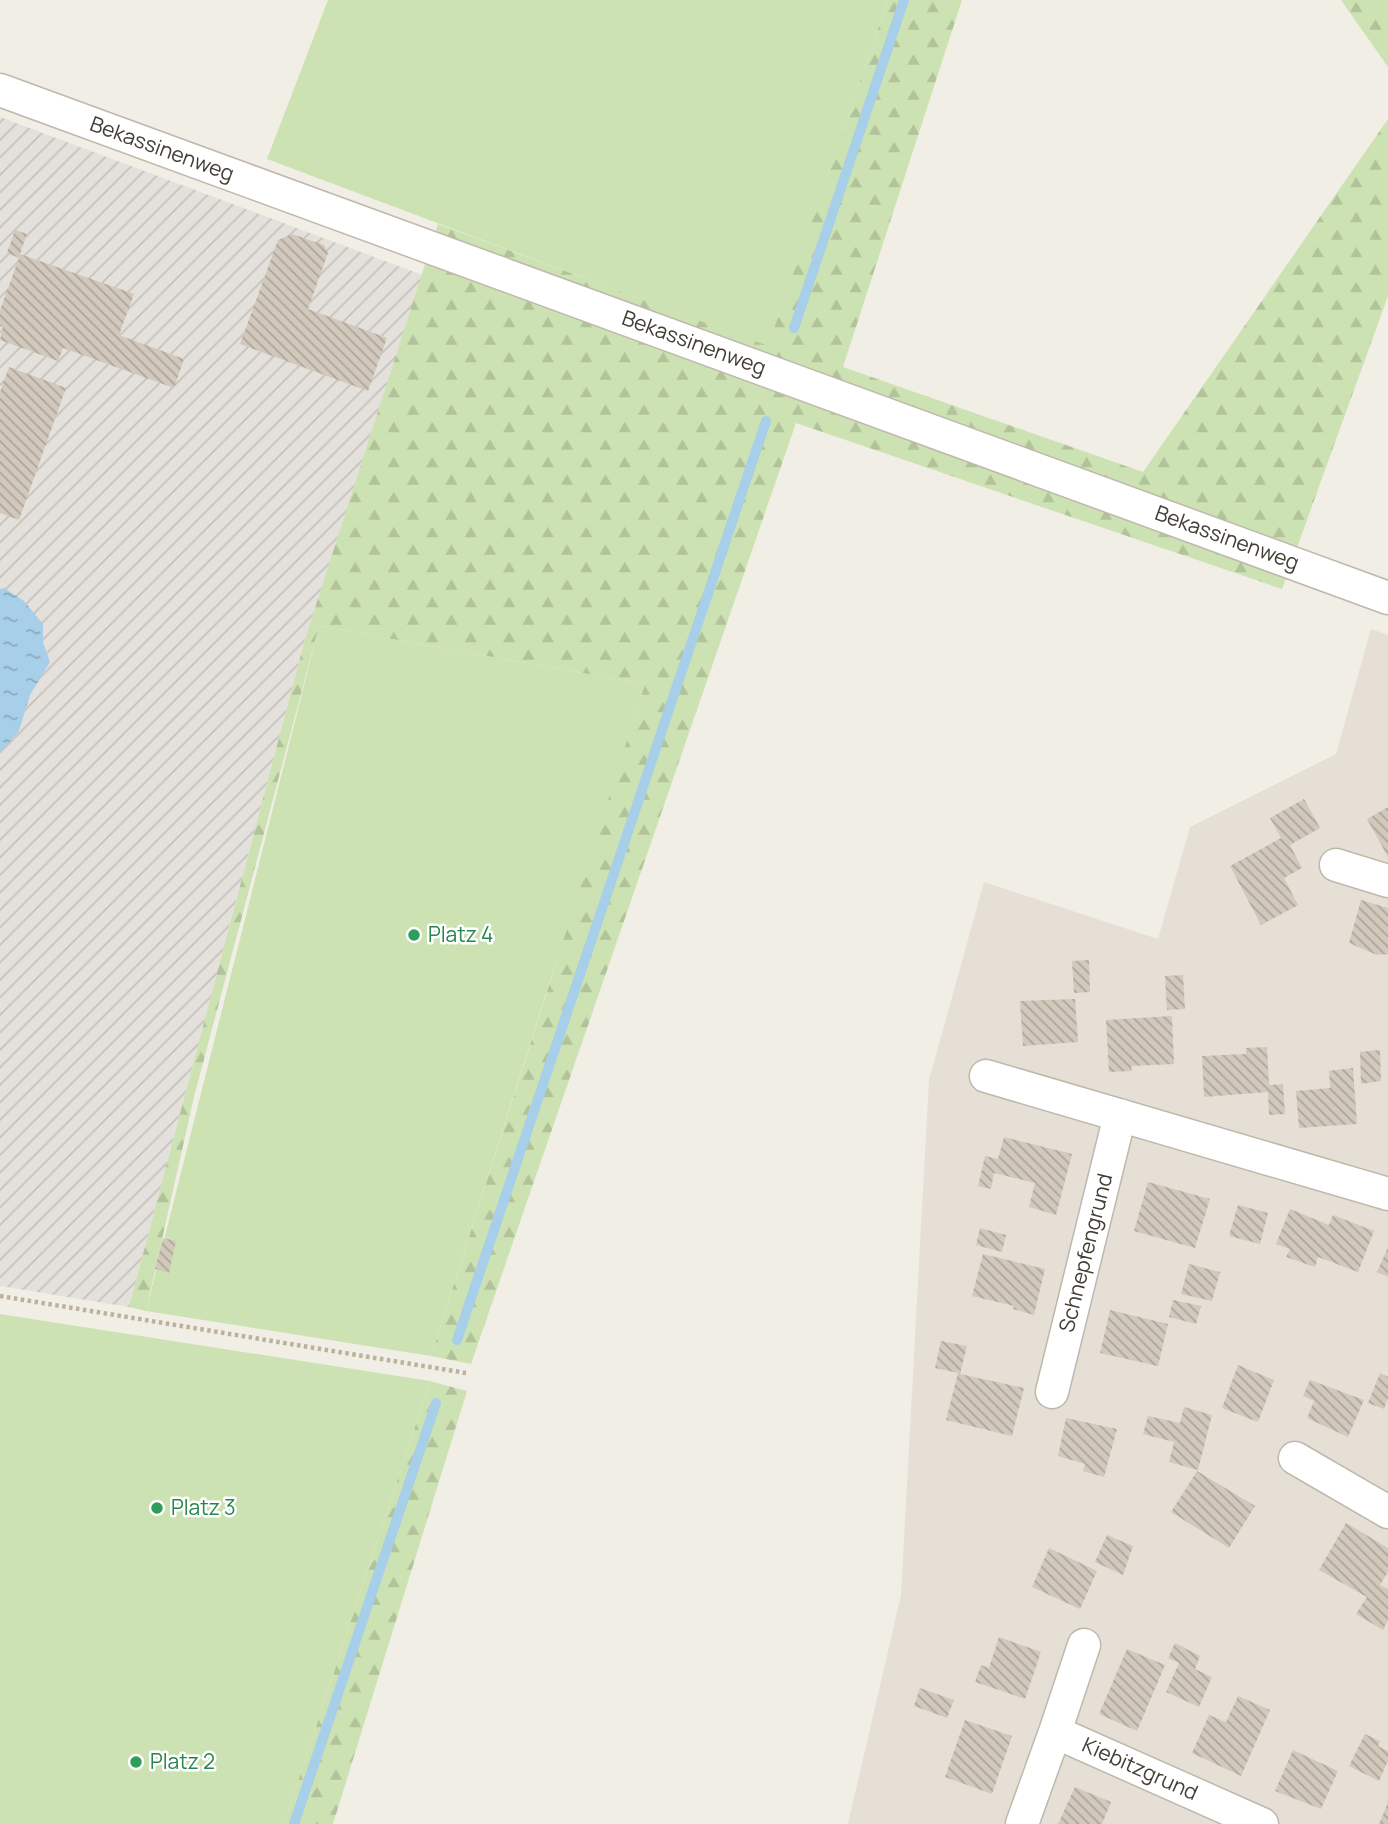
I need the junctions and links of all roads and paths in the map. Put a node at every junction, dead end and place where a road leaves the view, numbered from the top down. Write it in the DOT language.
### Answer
graph roads {
  1 [pos="0,90"];
  2 [pos="1388,598"];
  3 [pos="1336,865"];
  4 [pos="1388,881"];
  5 [pos="986,1076"];
  6 [pos="1120,1115"];
  7 [pos="1388,1194"];
  8 [pos="0,1296"];
  9 [pos="466,1373"];
  10 [pos="1052,1392"];
  11 [pos="1295,1458"];
  12 [pos="1388,1512"];
  13 [pos="1084,1645"];
  14 [pos="1055,1732"];
  15 [pos="1022,1824"];
  16 [pos="1262,1824"];
  1 -- 2 [label="street, Bekassinenweg"];
  3 -- 4 [label="street"];
  5 -- 6 [label="street"];
  6 -- 7 [label="street"];
  6 -- 10 [label="street, Schnepfengrund"];
  8 -- 9 [label="path"];
  11 -- 12 [label="street"];
  13 -- 14 [label="street, Kiebitzgrund"];
  14 -- 15 [label="street, Kiebitzgrund"];
  14 -- 16 [label="street, Kiebitzgrund"];
}
